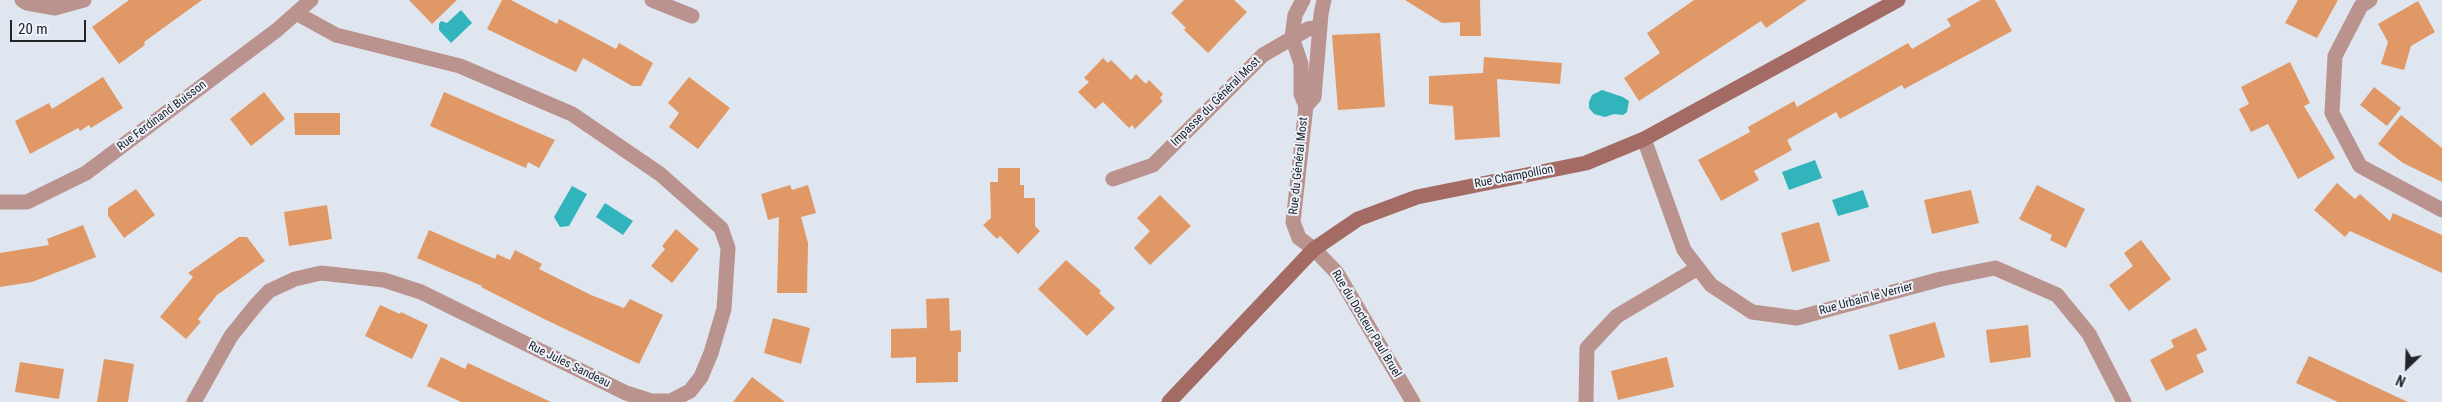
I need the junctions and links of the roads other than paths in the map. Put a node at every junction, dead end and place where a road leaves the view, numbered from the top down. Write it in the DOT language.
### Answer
graph roads {
  1 [pos="22,0"];
  2 [pos="84,0"];
  3 [pos="311,0"];
  4 [pos="652,0"];
  5 [pos="1303,0"];
  6 [pos="1324,0"];
  7 [pos="1898,0"];
  8 [pos="2370,0"];
  9 [pos="296,13"];
  10 [pos="692,16"];
  11 [pos="1320,27"];
  12 [pos="1292,37"];
  13 [pos="1306,106"];
  14 [pos="1644,139"];
  15 [pos="1113,179"];
  16 [pos="0,202"];
  17 [pos="2442,210"];
  18 [pos="1314,249"];
  19 [pos="1698,268"];
  20 [pos="194,402"];
  21 [pos="1169,402"];
  22 [pos="1413,402"];
  23 [pos="1586,402"];
  24 [pos="2124,402"];
  1 -- 2 [label="street"];
  3 -- 9 [label="street, Rue Ferdinand Buisson"];
  4 -- 10 [label="street"];
  5 -- 12 [label="street, Rue du Général Most"];
  6 -- 11 [label="street, Rue du Général Most"];
  7 -- 14 [label="street, Rue Champollion"];
  8 -- 17 [label="street"];
  9 -- 16 [label="street, Rue Ferdinand Buisson"];
  9 -- 20 [label="street, Rue Jules Sandeau"];
  11 -- 12 [label="street, Impasse du Général Most"];
  11 -- 13 [label="street, Rue du Général Most"];
  12 -- 13 [label="street, Rue du Général Most"];
  12 -- 15 [label="street, Impasse du Général Most"];
  13 -- 18 [label="street, Rue du Général Most"];
  14 -- 18 [label="street, Rue Champollion"];
  14 -- 19 [label="street, Rue Urbain le Verrier"];
  18 -- 21 [label="street, Rue Champollion"];
  18 -- 22 [label="street, Rue du Docteur Paul Bruel"];
  19 -- 23 [label="street"];
  19 -- 24 [label="street, Rue Urbain le Verrier"];
}
